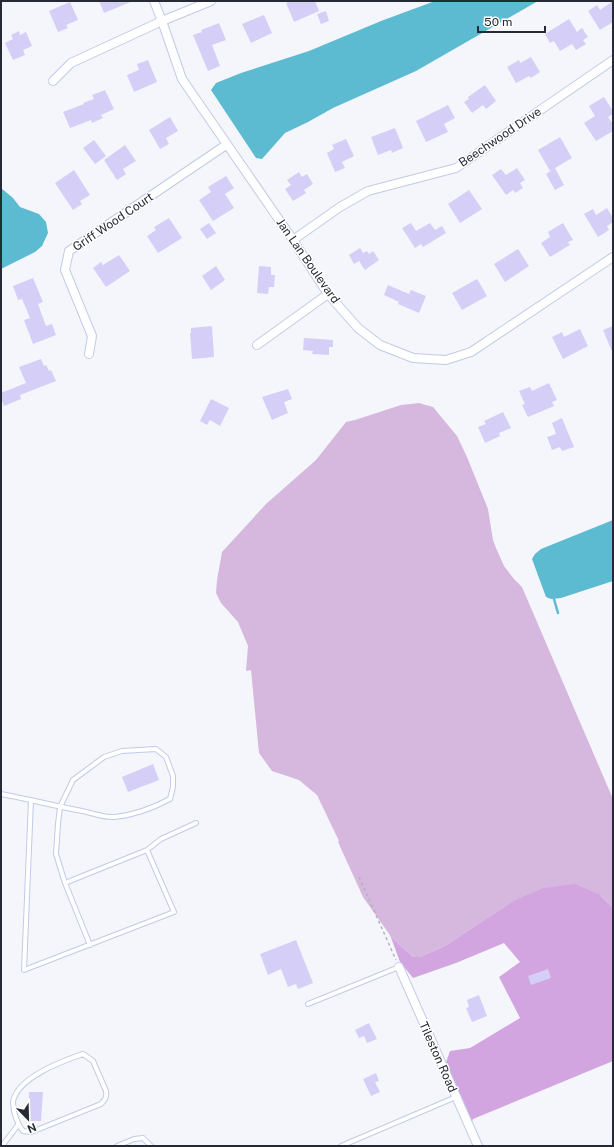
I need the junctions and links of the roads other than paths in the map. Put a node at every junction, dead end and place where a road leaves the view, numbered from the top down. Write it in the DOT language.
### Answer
graph roads {
  1 [pos="154,1"];
  2 [pos="211,1"];
  3 [pos="162,21"];
  4 [pos="613,60"];
  5 [pos="53,81"];
  6 [pos="226,144"];
  7 [pos="293,240"];
  8 [pos="613,257"];
  9 [pos="328,294"];
  10 [pos="257,345"];
  11 [pos="89,354"];
  12 [pos="1,794"];
  13 [pos="31,800"];
  14 [pos="60,807"];
  15 [pos="196,823"];
  16 [pos="147,850"];
  17 [pos="65,883"];
  18 [pos="90,945"];
  19 [pos="399,967"];
  20 [pos="308,1004"];
  21 [pos="456,1097"];
  22 [pos="18,1125"];
  23 [pos="2,1146"];
  24 [pos="116,1146"];
  25 [pos="151,1146"];
  26 [pos="342,1146"];
  27 [pos="478,1146"];
  1 -- 3 [label="street, Jan Lan Boulevard"];
  2 -- 3 [label="street"];
  3 -- 5 [label="street"];
  3 -- 6 [label="street, Jan Lan Boulevard"];
  4 -- 7 [label="street, Beechwood Drive"];
  6 -- 7 [label="street, Jan Lan Boulevard"];
  6 -- 11 [label="street, Griff Wood Court"];
  7 -- 9 [label="street, Jan Lan Boulevard"];
  8 -- 9 [label="street, Jan Lan Boulevard"];
  9 -- 10 [label="street"];
  12 -- 13 [label="lane"];
  13 -- 14 [label="lane"];
  13 -- 18 [label="lane"];
  14 -- 14 [label="lane"];
  14 -- 17 [label="lane"];
  15 -- 16 [label="lane"];
  16 -- 17 [label="lane"];
  16 -- 18 [label="lane"];
  17 -- 18 [label="lane"];
  19 -- 20 [label="lane"];
  19 -- 21 [label="street, Tileston Road"];
  21 -- 26 [label="lane"];
  21 -- 27 [label="street, Tileston Road"];
  22 -- 22 [label="lane"];
  22 -- 23 [label="lane"];
  24 -- 25 [label="lane"];
}
